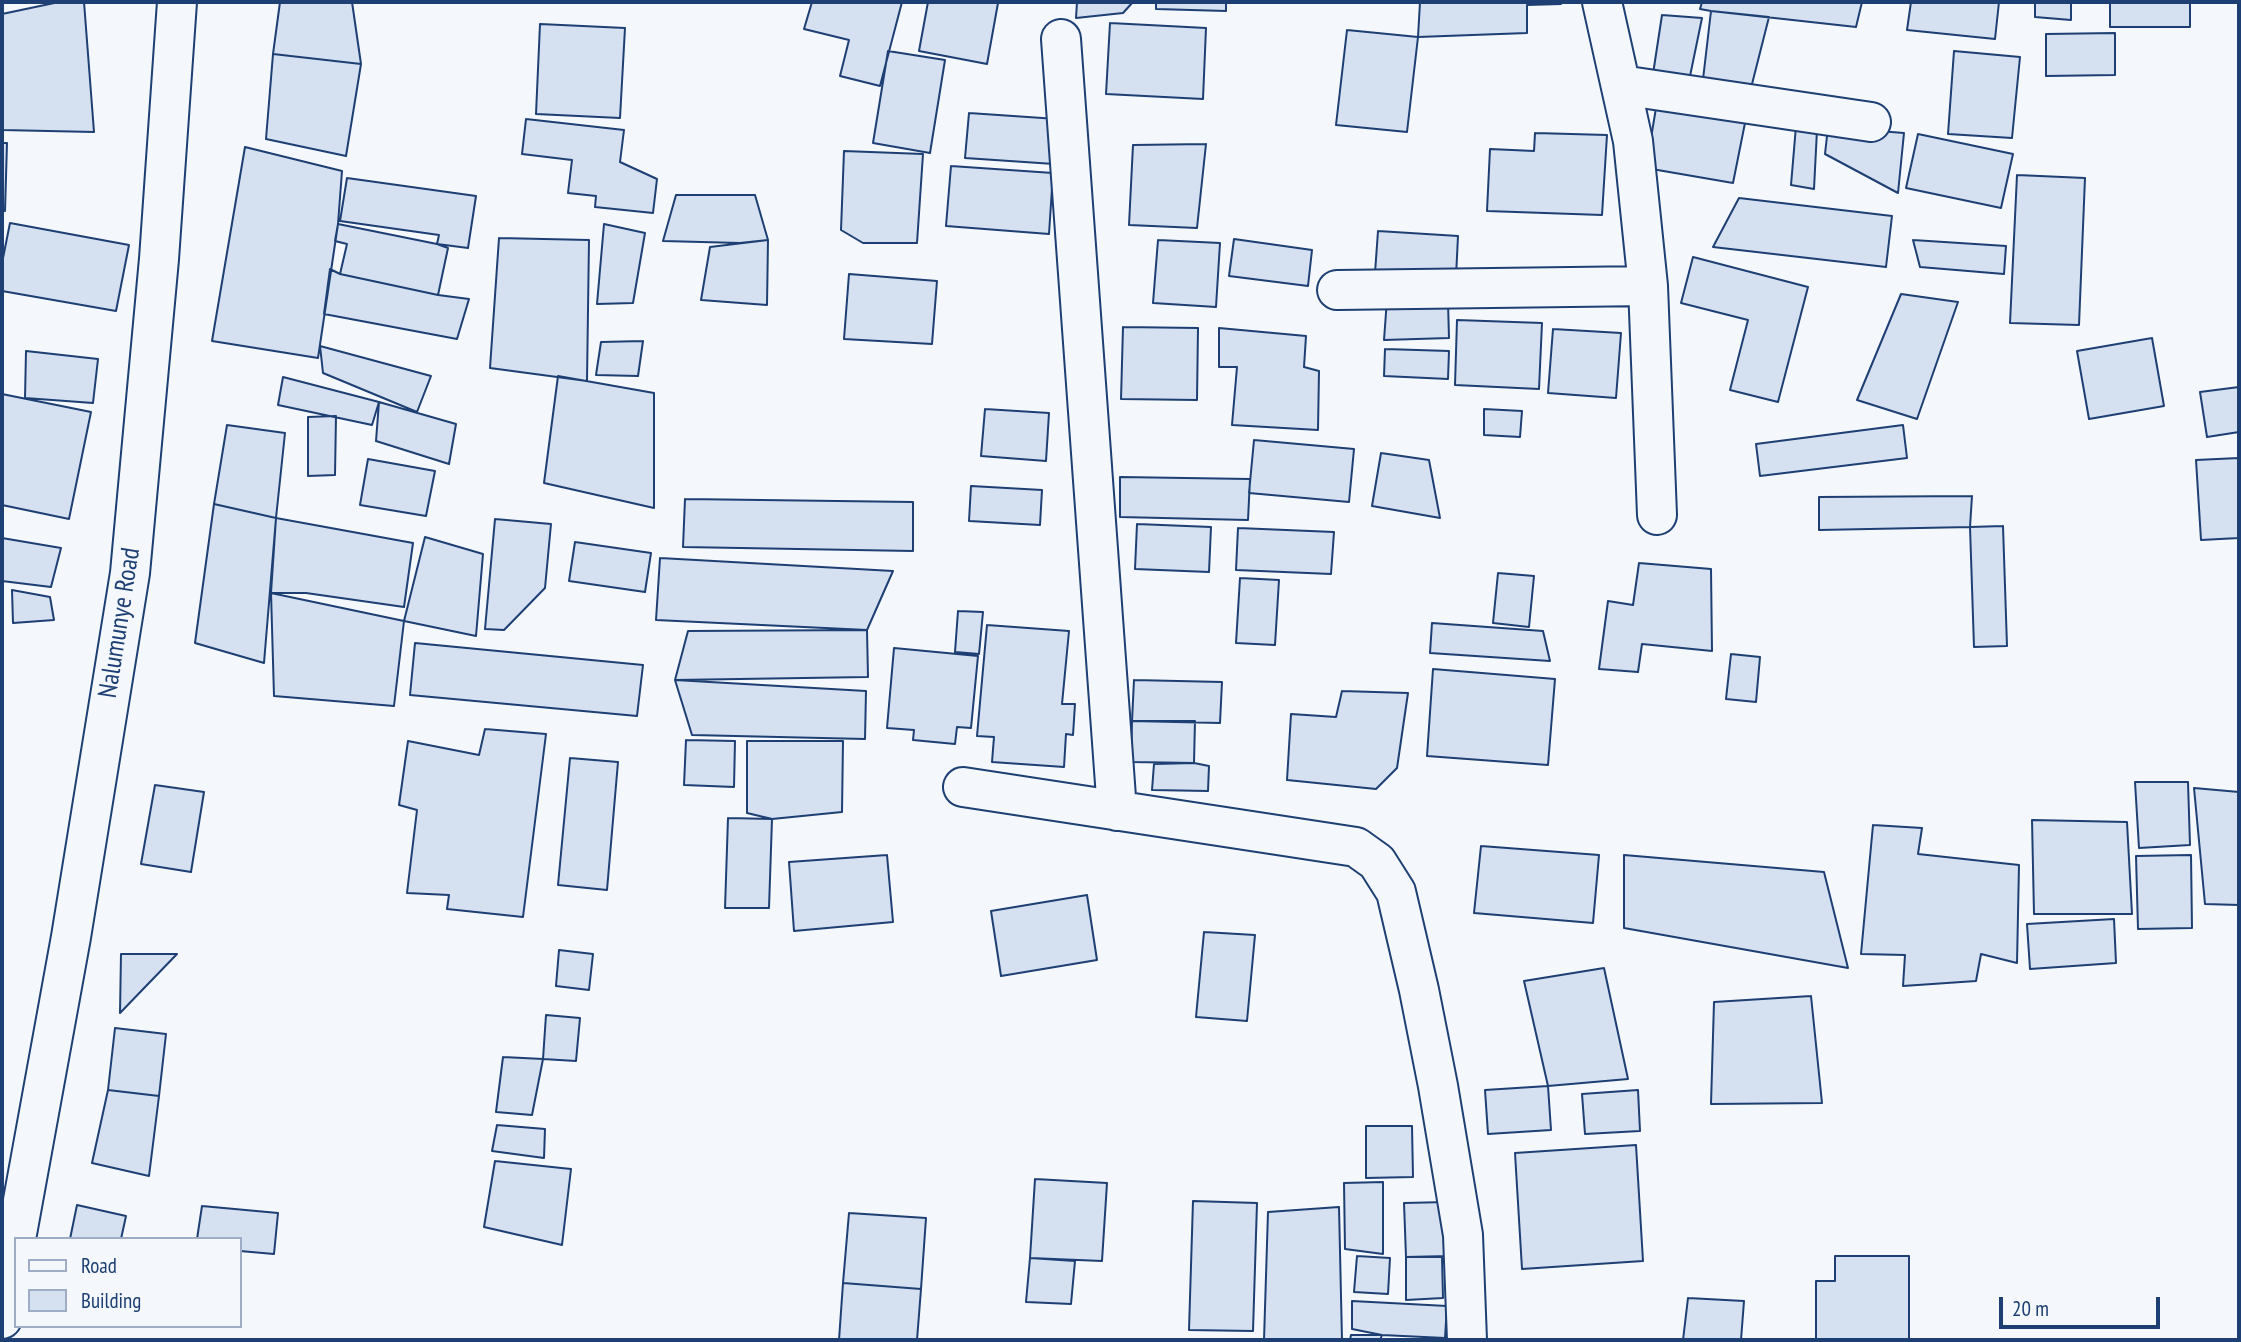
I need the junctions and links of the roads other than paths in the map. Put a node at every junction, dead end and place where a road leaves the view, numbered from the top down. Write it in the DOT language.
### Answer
graph roads {
  1 [pos="177,2"];
  2 [pos="1602,2"];
  3 [pos="1061,39"];
  4 [pos="1621,85"];
  5 [pos="1871,122"];
  6 [pos="1648,286"];
  7 [pos="1337,290"];
  8 [pos="1657,515"];
  9 [pos="962,787"];
  10 [pos="1117,811"];
  11 [pos="17,1237"];
  12 [pos="14,1251"];
  13 [pos="2,1319"];
  14 [pos="1467,1340"];
  1 -- 11 [label="street, Nalumunye Road"];
  2 -- 4 [label="street"];
  3 -- 10 [label="street"];
  4 -- 5 [label="street"];
  4 -- 6 [label="street"];
  6 -- 7 [label="street"];
  6 -- 8 [label="street"];
  9 -- 10 [label="street"];
  10 -- 14 [label="street"];
  12 -- 13 [label="street, Nalumunye Road"];
}
